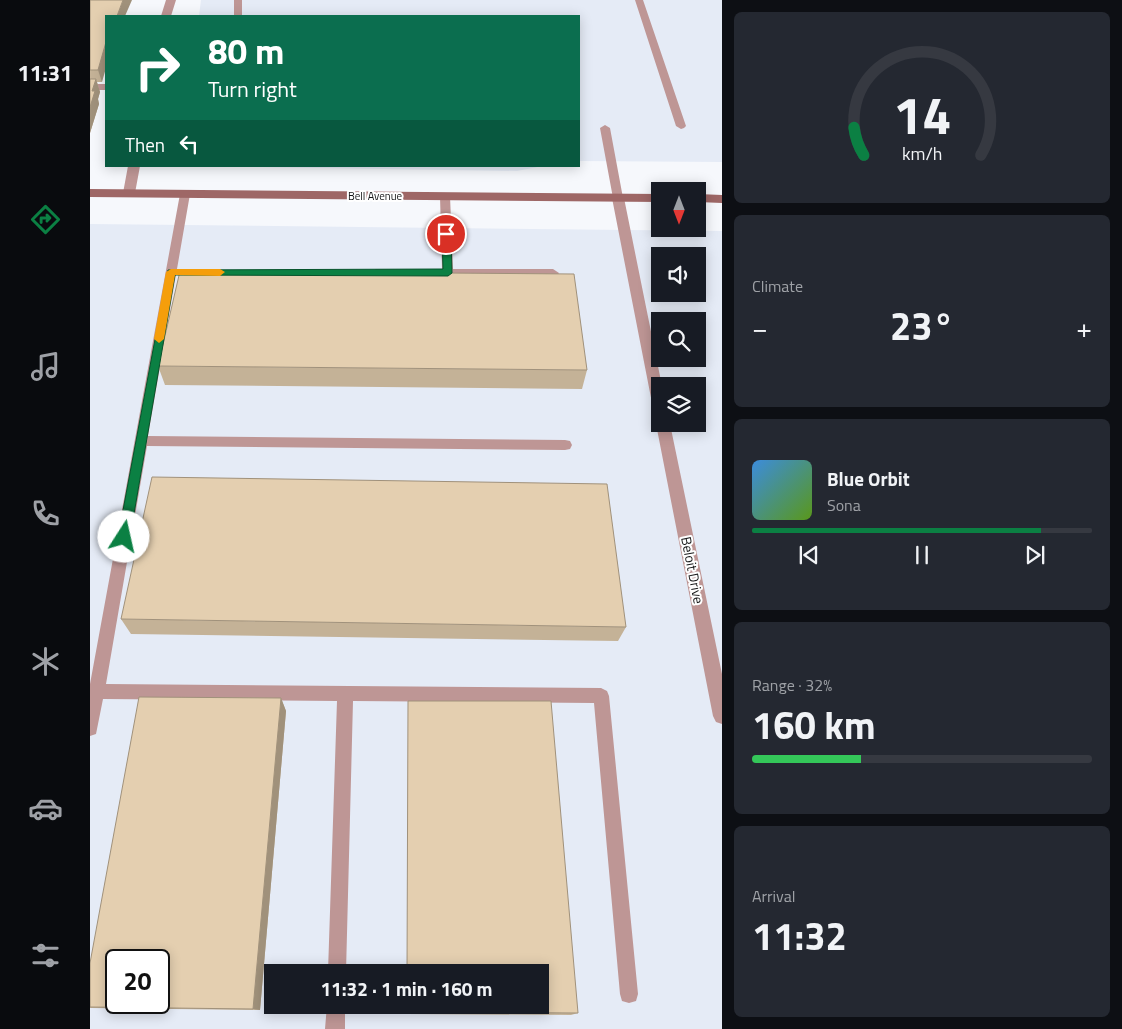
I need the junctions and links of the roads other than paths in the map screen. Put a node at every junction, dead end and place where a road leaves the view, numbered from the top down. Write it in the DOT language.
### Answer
graph roads {
  1 [pos="171,0"];
  2 [pos="238,0"];
  3 [pos="639,0"];
  4 [pos="166,15"];
  5 [pos="238,15"];
  6 [pos="90,86"];
  7 [pos="105,86"];
  8 [pos="682,126"];
  9 [pos="606,128"];
  10 [pos="134,167"];
  11 [pos="90,193"];
  12 [pos="129,193"];
  13 [pos="185,194"];
  14 [pos="445,196"];
  15 [pos="618,198"];
  16 [pos="651,198"];
  17 [pos="706,198"];
  18 [pos="722,199"];
  19 [pos="369,273"];
  20 [pos="448,273"];
  21 [pos="553,273"];
  22 [pos="654,377"];
  23 [pos="665,432"];
  24 [pos="141,440"];
  25 [pos="565,445"];
  26 [pos="97,691"];
  27 [pos="345,693"];
  28 [pos="722,716"];
  29 [pos="90,728"];
  30 [pos="337,964"];
  31 [pos="628,994"];
  32 [pos="336,1014"];
  33 [pos="335,1029"];
  1 -- 4 [label="street"];
  2 -- 5 [label="lane"];
  3 -- 8 [label="lane"];
  6 -- 7 [label="street"];
  9 -- 15 [label="lane"];
  10 -- 12 [label="street"];
  11 -- 12 [label="main road, Bell Avenue"];
  12 -- 13 [label="main road, Bell Avenue"];
  13 -- 14 [label="main road, Bell Avenue"];
  13 -- 24 [label="lane"];
  14 -- 15 [label="main road, Bell Avenue"];
  14 -- 20 [label="lane"];
  15 -- 16 [label="main road, Bell Avenue"];
  15 -- 22 [label="street"];
  17 -- 18 [label="main road"];
  19 -- 20 [label="lane"];
  20 -- 21 [label="lane"];
  23 -- 28 [label="street, Beloit Drive"];
  24 -- 25 [label="lane"];
  24 -- 26 [label="lane"];
  26 -- 27 [label="lane"];
  26 -- 29 [label="lane"];
  27 -- 30 [label="lane"];
  27 -- 31 [label="lane"];
  32 -- 33 [label="lane"];
}
